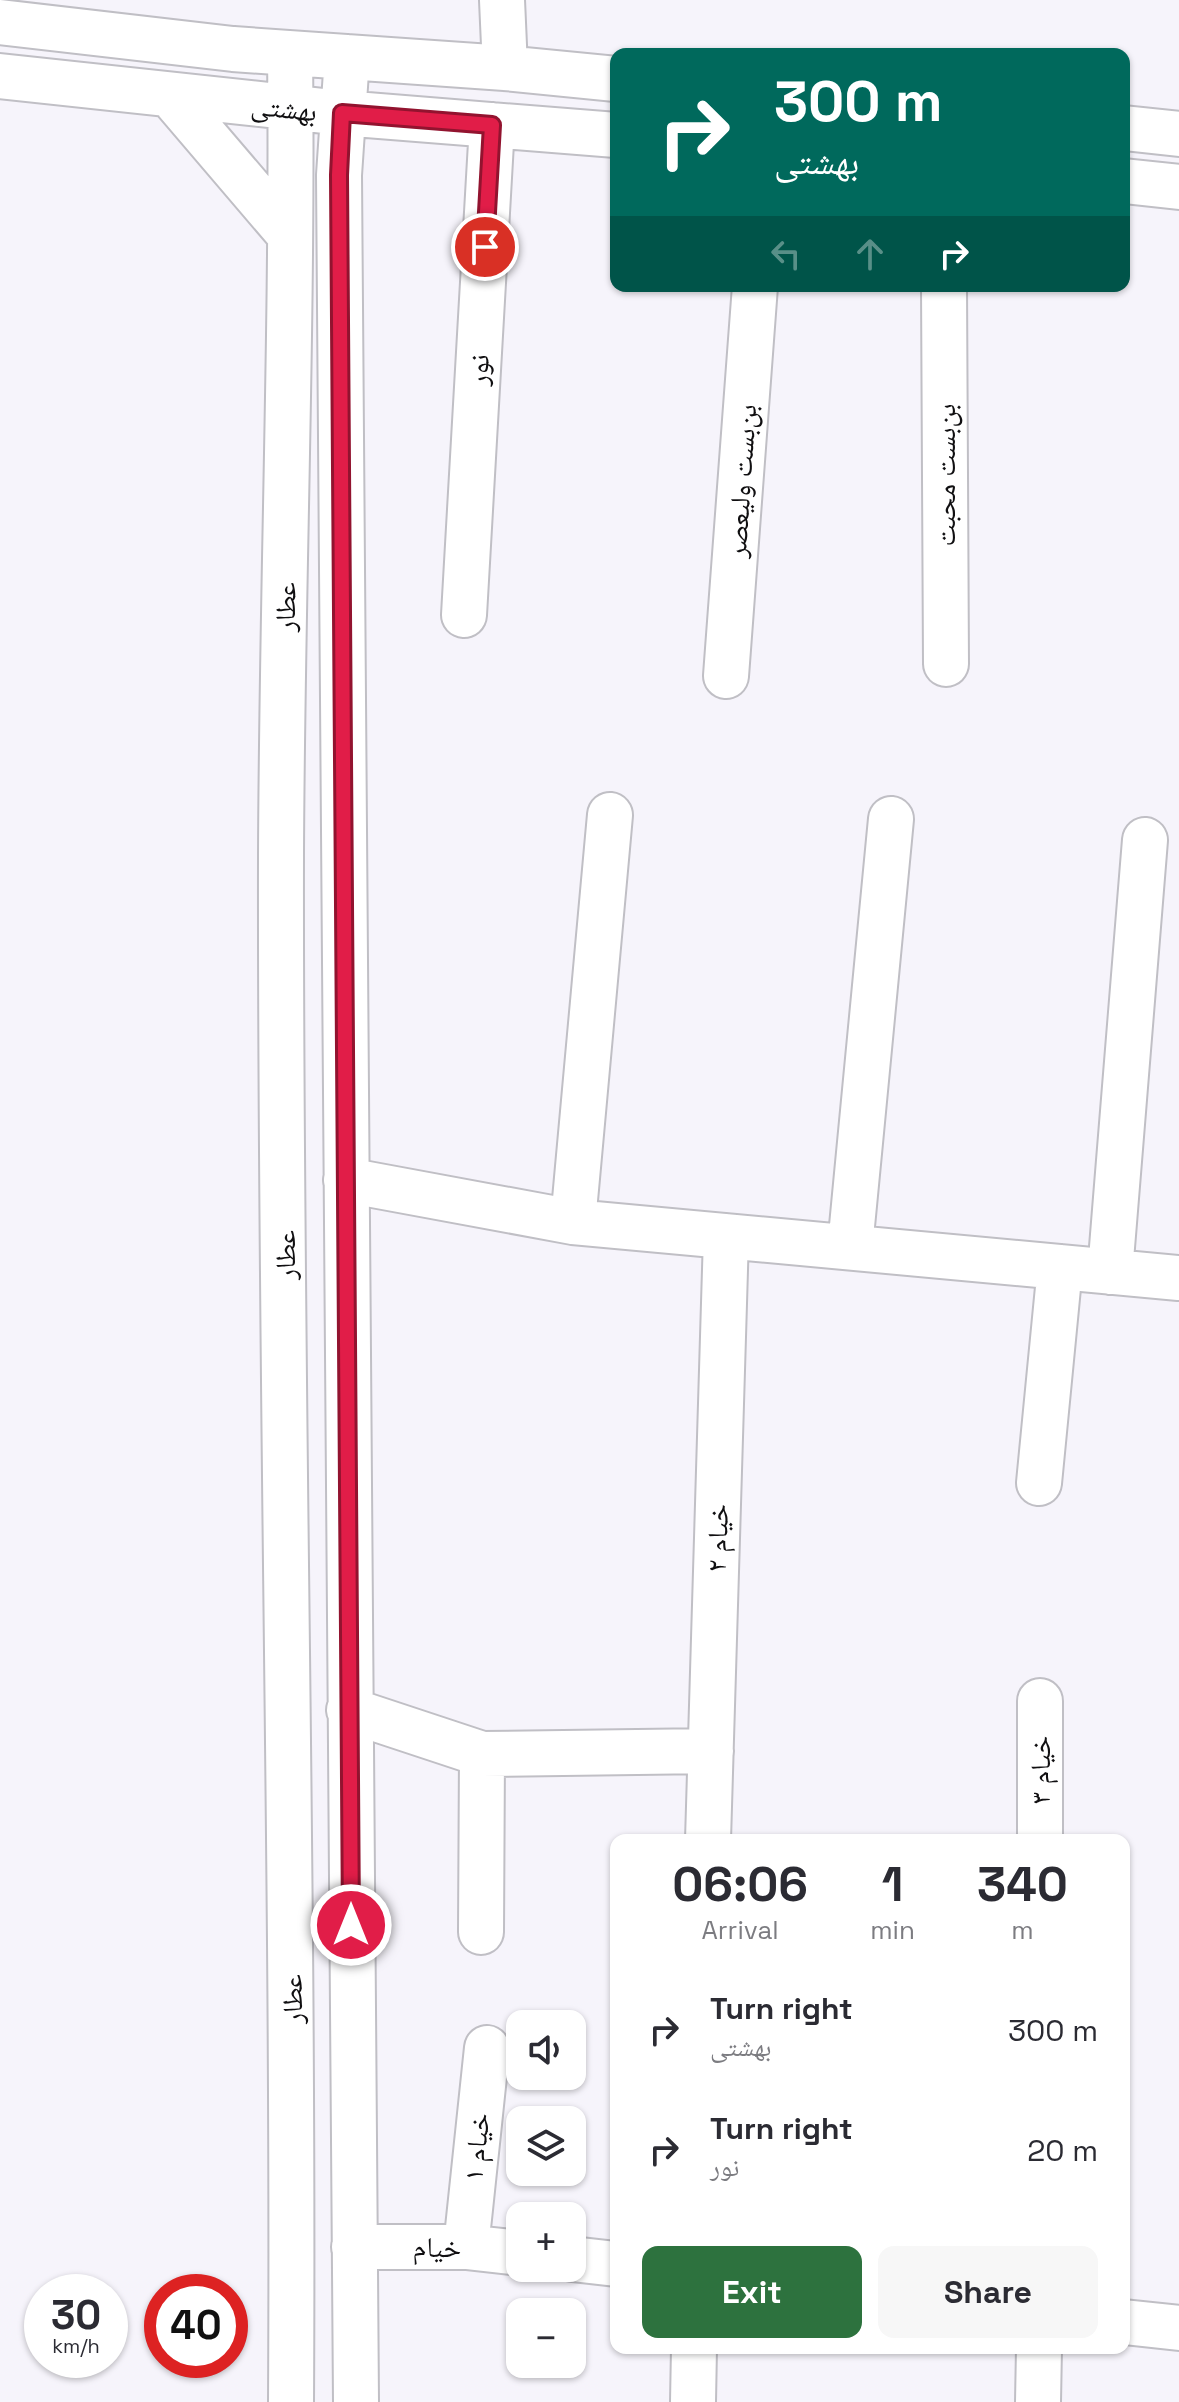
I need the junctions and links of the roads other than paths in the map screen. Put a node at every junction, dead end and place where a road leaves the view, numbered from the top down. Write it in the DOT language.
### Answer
graph roads {
  1 [pos="502,0"];
  2 [pos="0,22"];
  3 [pos="290,53"];
  4 [pos="347,57"];
  5 [pos="505,68"];
  6 [pos="0,76"];
  7 [pos="610,78"];
  8 [pos="171,96"];
  9 [pos="291,108"];
  10 [pos="342,113"];
  11 [pos="492,125"];
  12 [pos="1130,129"];
  13 [pos="1179,134"];
  14 [pos="610,135"];
  15 [pos="1130,182"];
  16 [pos="1179,187"];
  17 [pos="288,233"];
  18 [pos="340,292"];
  19 [pos="755,292"];
  20 [pos="944,292"];
  21 [pos="290,293"];
  22 [pos="464,615"];
  23 [pos="946,664"];
  24 [pos="726,676"];
  25 [pos="610,815"];
  26 [pos="891,819"];
  27 [pos="1145,840"];
  28 [pos="346,1180"];
  29 [pos="573,1222"];
  30 [pos="726,1236"];
  31 [pos="850,1247"];
  32 [pos="1060,1267"];
  33 [pos="1110,1272"];
  34 [pos="1179,1278"];
  35 [pos="1039,1483"];
  36 [pos="1040,1701"];
  37 [pos="349,1710"];
  38 [pos="711,1751"];
  39 [pos="482,1754"];
  40 [pos="708,1834"];
  41 [pos="1040,1834"];
  42 [pos="481,1932"];
  43 [pos="487,2048"];
  44 [pos="354,2247"];
  45 [pos="466,2247"];
  46 [pos="506,2251"];
  47 [pos="586,2261"];
  48 [pos="610,2263"];
  49 [pos="1130,2323"];
  50 [pos="1179,2328"];
  51 [pos="694,2354"];
  52 [pos="1039,2354"];
  53 [pos="291,2402"];
  54 [pos="356,2402"];
  55 [pos="693,2402"];
  56 [pos="1038,2402"];
  1 -- 5 [label="street"];
  2 -- 3 [label="street, بهشتی"];
  3 -- 4 [label="street, بهشتی"];
  3 -- 9 [label="street, عطار"];
  4 -- 5 [label="street, بهشتی"];
  4 -- 10 [label="street, عطار"];
  5 -- 7 [label="street, بهشتی"];
  6 -- 8 [label="street, بهشتی"];
  8 -- 9 [label="street, بهشتی"];
  8 -- 17 [label="street"];
  9 -- 10 [label="street, بهشتی"];
  9 -- 17 [label="street, عطار"];
  10 -- 11 [label="street, بهشتی"];
  10 -- 18 [label="street, عطار"];
  11 -- 14 [label="street, بهشتی"];
  11 -- 22 [label="street, نور"];
  12 -- 13 [label="street"];
  15 -- 16 [label="street"];
  17 -- 21 [label="street, عطار"];
  18 -- 21 [label="street"];
  18 -- 28 [label="street, عطار"];
  19 -- 24 [label="street, بن‌بست ولیعصر"];
  20 -- 23 [label="street, بن‌بست محبت"];
  21 -- 53 [label="street, عطار"];
  25 -- 29 [label="street"];
  26 -- 31 [label="street"];
  27 -- 33 [label="street"];
  28 -- 29 [label="street"];
  28 -- 37 [label="street, عطار"];
  29 -- 30 [label="street"];
  30 -- 31 [label="street"];
  30 -- 38 [label="street, خیام ۲"];
  31 -- 32 [label="street"];
  32 -- 33 [label="street"];
  32 -- 35 [label="street"];
  33 -- 34 [label="street"];
  36 -- 41 [label="street, خیام ۳"];
  37 -- 39 [label="street"];
  37 -- 44 [label="street, عطار"];
  38 -- 39 [label="street"];
  38 -- 40 [label="street, خیام ۲"];
  39 -- 42 [label="street"];
  43 -- 45 [label="street, خیام ۱"];
  44 -- 45 [label="street, خیام"];
  44 -- 54 [label="street, عطار"];
  45 -- 46 [label="street, خیام"];
  47 -- 48 [label="street"];
  49 -- 50 [label="street"];
  51 -- 55 [label="street"];
  52 -- 56 [label="street"];
}
